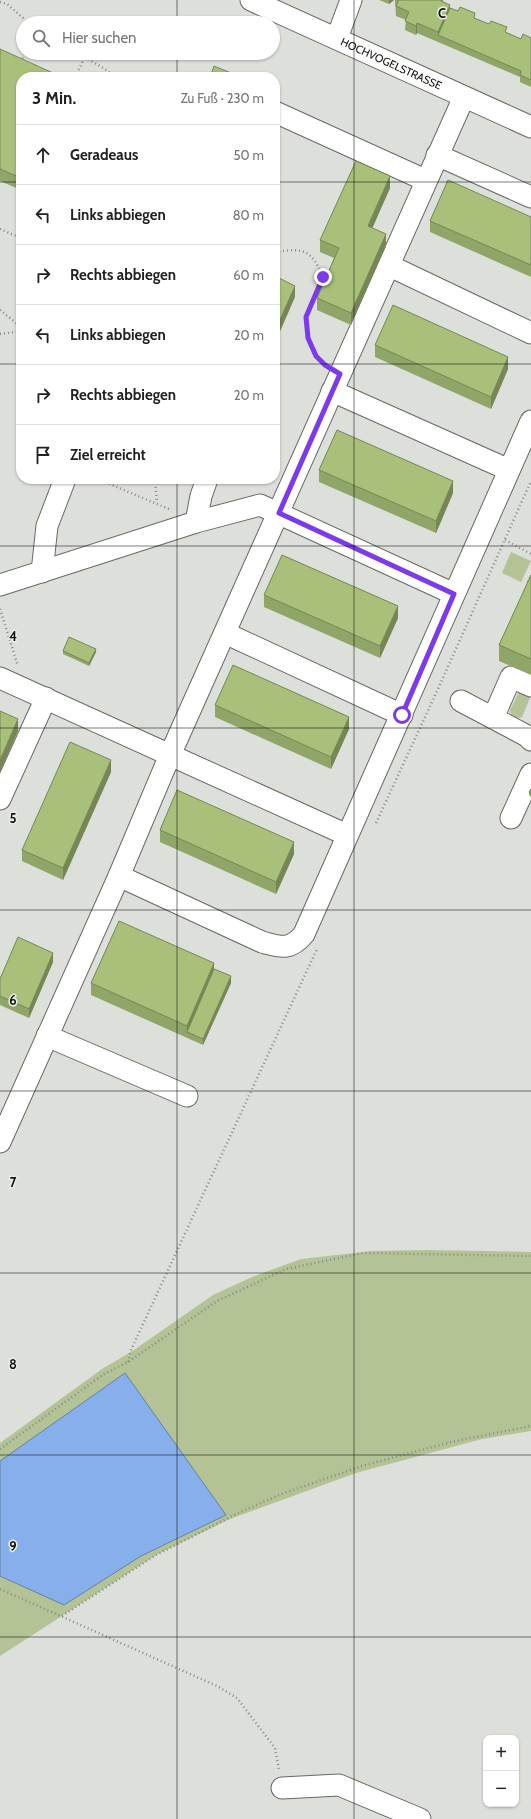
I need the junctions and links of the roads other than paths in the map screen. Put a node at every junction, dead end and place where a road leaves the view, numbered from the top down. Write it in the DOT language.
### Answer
graph roads {
  1 [pos="251,0"];
  2 [pos="351,0"];
  3 [pos="337,38"];
  4 [pos="464,97"];
  5 [pos="280,114"];
  6 [pos="531,127"];
  7 [pos="437,155"];
  8 [pos="425,180"];
  9 [pos="531,197"];
  10 [pos="388,264"];
  11 [pos="531,333"];
  12 [pos="336,382"];
  13 [pos="531,421"];
  14 [pos="509,470"];
  15 [pos="64,484"];
  16 [pos="205,484"];
  17 [pos="279,513"];
  18 [pos="196,522"];
  19 [pos="42,572"];
  20 [pos="0,585"];
  21 [pos="454,594"];
  22 [pos="225,634"];
  23 [pos="0,678"];
  24 [pos="531,686"];
  25 [pos="453,697"];
  26 [pos="46,698"];
  27 [pos="402,715"];
  28 [pos="493,718"];
  29 [pos="530,734"];
  30 [pos="170,755"];
  31 [pos="531,774"];
  32 [pos="0,799"];
  33 [pos="510,818"];
  34 [pos="347,835"];
  35 [pos="119,876"];
  36 [pos="47,1036"];
  37 [pos="187,1096"];
  38 [pos="0,1142"];
  39 [pos="282,1788"];
  40 [pos="420,1819"];
  1 -- 3 [label="street, HOCHVOGELSTRASSE"];
  2 -- 3 [label="street"];
  3 -- 4 [label="street, HOCHVOGELSTRASSE"];
  4 -- 6 [label="street, HOCHVOGELSTRASSE"];
  4 -- 7 [label="street"];
  5 -- 8 [label="street"];
  7 -- 8 [label="street"];
  7 -- 9 [label="street"];
  8 -- 10 [label="street"];
  10 -- 11 [label="street"];
  10 -- 12 [label="street"];
  12 -- 14 [label="street"];
  12 -- 17 [label="street"];
  13 -- 14 [label="street"];
  14 -- 21 [label="street"];
  15 -- 19 [label="street"];
  16 -- 18 [label="street"];
  17 -- 18 [label="street"];
  17 -- 21 [label="street"];
  17 -- 22 [label="street"];
  18 -- 19 [label="street"];
  19 -- 20 [label="street"];
  21 -- 27 [label="street"];
  22 -- 27 [label="street"];
  22 -- 30 [label="street"];
  23 -- 26 [label="street"];
  24 -- 28 [label="street"];
  25 -- 28 [label="street"];
  26 -- 30 [label="street"];
  26 -- 32 [label="street"];
  27 -- 34 [label="street"];
  28 -- 29 [label="street"];
  30 -- 34 [label="street"];
  30 -- 35 [label="street"];
  31 -- 33 [label="street"];
  34 -- 35 [label="street"];
  35 -- 36 [label="street"];
  36 -- 37 [label="street"];
  36 -- 38 [label="street"];
  39 -- 40 [label="street"];
}
